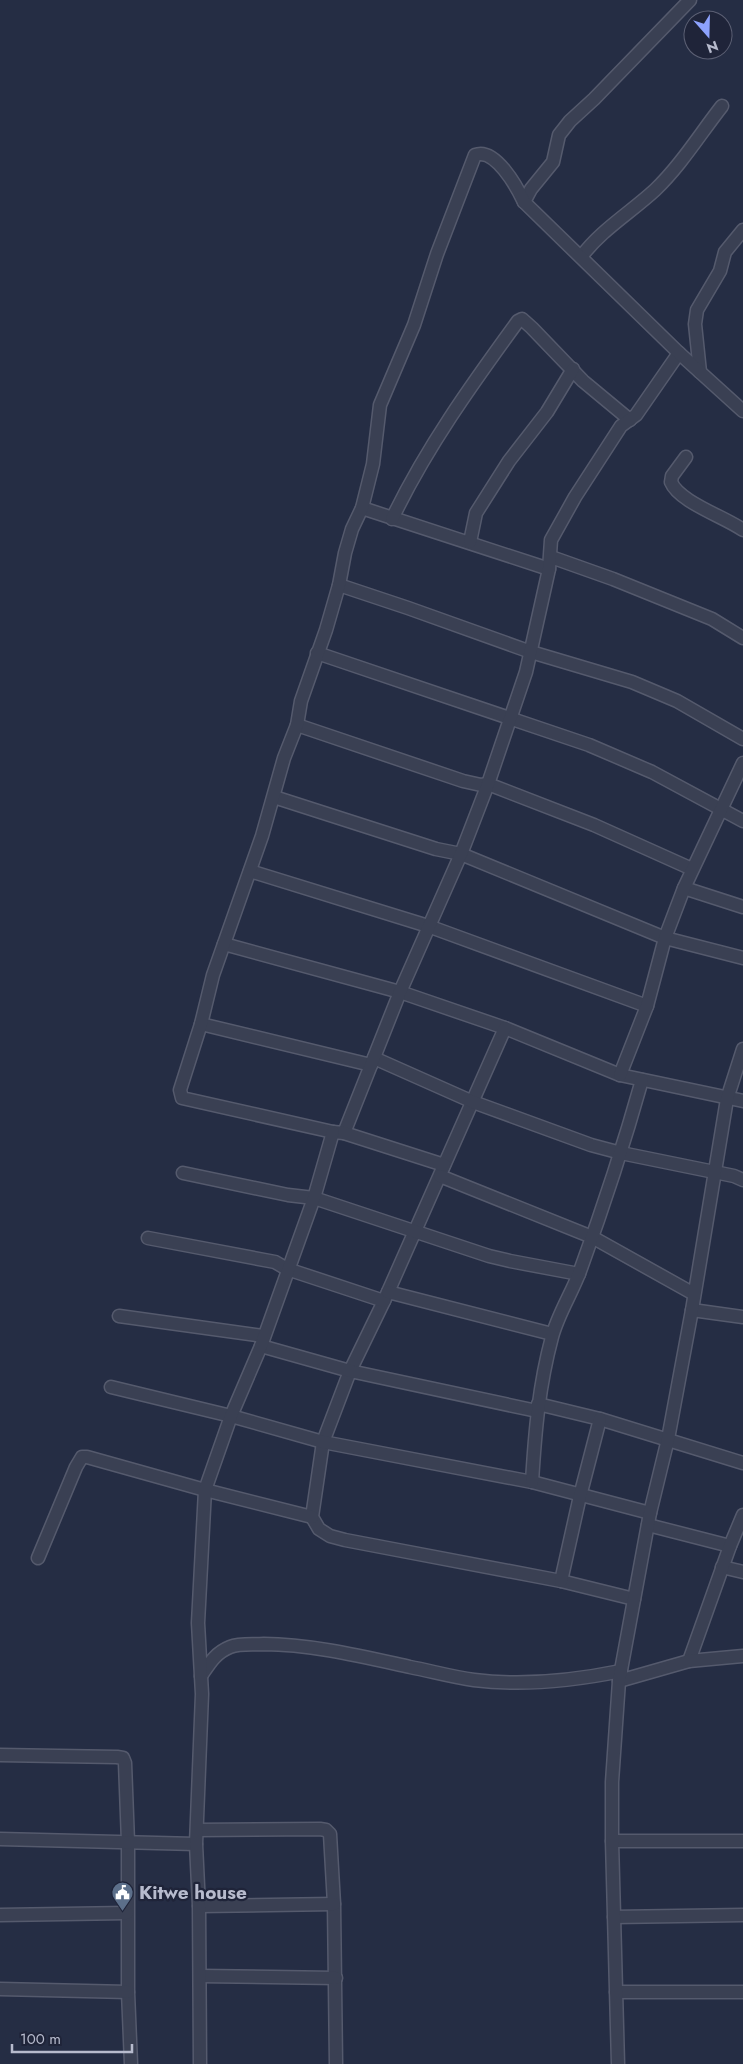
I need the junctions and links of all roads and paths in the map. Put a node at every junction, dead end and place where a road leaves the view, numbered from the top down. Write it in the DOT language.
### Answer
graph roads {
  1 [pos="690,0"];
  2 [pos="722,106"];
  3 [pos="524,202"];
  4 [pos="743,230"];
  5 [pos="581,257"];
  6 [pos="679,353"];
  7 [pos="573,369"];
  8 [pos="700,372"];
  9 [pos="743,411"];
  10 [pos="630,420"];
  11 [pos="686,457"];
  12 [pos="362,508"];
  13 [pos="392,519"];
  14 [pos="743,530"];
  15 [pos="470,542"];
  16 [pos="550,563"];
  17 [pos="340,585"];
  18 [pos="743,638"];
  19 [pos="531,652"];
  20 [pos="317,654"];
  21 [pos="510,719"];
  22 [pos="297,725"];
  23 [pos="743,739"];
  24 [pos="743,763"];
  25 [pos="488,784"];
  26 [pos="274,797"];
  27 [pos="721,810"];
  28 [pos="743,821"];
  29 [pos="461,854"];
  30 [pos="692,869"];
  31 [pos="250,871"];
  32 [pos="684,888"];
  33 [pos="743,907"];
  34 [pos="428,926"];
  35 [pos="665,938"];
  36 [pos="224,944"];
  37 [pos="743,958"];
  38 [pos="400,992"];
  39 [pos="647,1006"];
  40 [pos="201,1024"];
  41 [pos="505,1028"];
  42 [pos="743,1049"];
  43 [pos="373,1061"];
  44 [pos="620,1075"];
  45 [pos="642,1080"];
  46 [pos="727,1099"];
  47 [pos="743,1101"];
  48 [pos="473,1102"];
  49 [pos="339,1132"];
  50 [pos="621,1153"];
  51 [pos="442,1171"];
  52 [pos="714,1172"];
  53 [pos="184,1174"];
  54 [pos="743,1180"];
  55 [pos="314,1198"];
  56 [pos="414,1231"];
  57 [pos="592,1237"];
  58 [pos="148,1238"];
  59 [pos="287,1269"];
  60 [pos="579,1274"];
  61 [pos="694,1294"];
  62 [pos="386,1296"];
  63 [pos="692,1310"];
  64 [pos="119,1316"];
  65 [pos="743,1317"];
  66 [pos="552,1334"];
  67 [pos="262,1341"];
  68 [pos="350,1371"];
  69 [pos="111,1387"];
  70 [pos="537,1407"];
  71 [pos="231,1416"];
  72 [pos="600,1419"];
  73 [pos="668,1439"];
  74 [pos="323,1442"];
  75 [pos="743,1463"];
  76 [pos="532,1482"];
  77 [pos="205,1490"];
  78 [pos="580,1496"];
  79 [pos="743,1515"];
  80 [pos="312,1517"];
  81 [pos="649,1519"];
  82 [pos="730,1546"];
  83 [pos="38,1558"];
  84 [pos="722,1566"];
  85 [pos="743,1572"];
  86 [pos="561,1581"];
  87 [pos="634,1600"];
  88 [pos="743,1656"];
  89 [pos="689,1661"];
  90 [pos="201,1676"];
  91 [pos="620,1676"];
  92 [pos="0,1755"];
  93 [pos="196,1830"];
  94 [pos="0,1839"];
  95 [pos="743,1841"];
  96 [pos="128,1842"];
  97 [pos="612,1842"];
  98 [pos="196,1844"];
  99 [pos="334,1904"];
  100 [pos="199,1906"];
  101 [pos="127,1913"];
  102 [pos="0,1915"];
  103 [pos="743,1915"];
  104 [pos="614,1918"];
  105 [pos="200,1976"];
  106 [pos="336,1978"];
  107 [pos="0,1990"];
  108 [pos="128,1992"];
  109 [pos="616,1992"];
  110 [pos="743,1992"];
  111 [pos="131,2064"];
  112 [pos="200,2064"];
  113 [pos="336,2064"];
  114 [pos="618,2064"];
  1 -- 3 [label="street"];
  2 -- 5 [label="street"];
  3 -- 5 [label="street"];
  3 -- 12 [label="street"];
  4 -- 8 [label="street"];
  5 -- 6 [label="street"];
  6 -- 8 [label="street"];
  6 -- 10 [label="street"];
  7 -- 10 [label="street"];
  7 -- 13 [label="street"];
  7 -- 15 [label="street"];
  8 -- 9 [label="street"];
  10 -- 16 [label="street"];
  11 -- 14 [label="street"];
  12 -- 13 [label="street"];
  12 -- 17 [label="street"];
  13 -- 15 [label="street"];
  15 -- 16 [label="street"];
  16 -- 18 [label="street"];
  16 -- 19 [label="street"];
  17 -- 19 [label="street"];
  17 -- 20 [label="street"];
  19 -- 21 [label="street"];
  19 -- 23 [label="street"];
  20 -- 21 [label="street"];
  20 -- 22 [label="street"];
  21 -- 25 [label="street"];
  21 -- 27 [label="street"];
  22 -- 25 [label="street"];
  22 -- 26 [label="street"];
  24 -- 27 [label="street"];
  25 -- 29 [label="street"];
  25 -- 30 [label="street"];
  26 -- 29 [label="street"];
  26 -- 31 [label="street"];
  27 -- 28 [label="street"];
  27 -- 30 [label="street"];
  29 -- 34 [label="street"];
  29 -- 35 [label="street"];
  30 -- 32 [label="street"];
  31 -- 34 [label="street"];
  31 -- 36 [label="street"];
  32 -- 33 [label="street"];
  32 -- 35 [label="street"];
  34 -- 38 [label="street"];
  34 -- 39 [label="street"];
  35 -- 37 [label="street"];
  35 -- 39 [label="street"];
  36 -- 38 [label="street"];
  36 -- 40 [label="street"];
  38 -- 41 [label="street"];
  38 -- 43 [label="street"];
  39 -- 44 [label="street"];
  40 -- 43 [label="street"];
  40 -- 49 [label="street"];
  41 -- 44 [label="street"];
  41 -- 48 [label="street"];
  42 -- 46 [label="street"];
  43 -- 48 [label="street"];
  43 -- 49 [label="street"];
  44 -- 45 [label="street"];
  45 -- 46 [label="street"];
  45 -- 50 [label="street"];
  46 -- 47 [label="street"];
  46 -- 52 [label="street"];
  48 -- 50 [label="street"];
  48 -- 51 [label="street"];
  49 -- 51 [label="street"];
  49 -- 55 [label="street"];
  50 -- 52 [label="street"];
  50 -- 57 [label="street"];
  51 -- 56 [label="street"];
  51 -- 57 [label="street"];
  52 -- 54 [label="street"];
  52 -- 61 [label="street"];
  53 -- 55 [label="street"];
  55 -- 56 [label="street"];
  55 -- 59 [label="street"];
  56 -- 60 [label="street"];
  56 -- 62 [label="street"];
  57 -- 60 [label="street"];
  57 -- 61 [label="street"];
  58 -- 59 [label="street"];
  59 -- 62 [label="street"];
  59 -- 67 [label="street"];
  60 -- 66 [label="street"];
  61 -- 63 [label="street"];
  62 -- 66 [label="street"];
  62 -- 68 [label="street"];
  63 -- 65 [label="street"];
  63 -- 73 [label="street"];
  64 -- 67 [label="street"];
  66 -- 70 [label="street"];
  67 -- 68 [label="street"];
  67 -- 71 [label="street"];
  68 -- 70 [label="street"];
  68 -- 74 [label="street"];
  69 -- 71 [label="street"];
  70 -- 72 [label="street"];
  70 -- 76 [label="street"];
  71 -- 74 [label="street"];
  71 -- 77 [label="street"];
  72 -- 73 [label="street"];
  72 -- 78 [label="street"];
  73 -- 75 [label="street"];
  73 -- 81 [label="street"];
  74 -- 76 [label="street"];
  74 -- 80 [label="street"];
  76 -- 78 [label="street"];
  77 -- 80 [label="street"];
  77 -- 83 [label="street"];
  77 -- 90 [label="street"];
  78 -- 81 [label="street"];
  78 -- 86 [label="street"];
  79 -- 82 [label="street"];
  80 -- 86 [label="street"];
  81 -- 82 [label="street"];
  81 -- 87 [label="street"];
  82 -- 84 [label="street"];
  84 -- 85 [label="street"];
  84 -- 89 [label="street"];
  86 -- 87 [label="street"];
  87 -- 91 [label="street"];
  88 -- 89 [label="street"];
  89 -- 91 [label="street"];
  90 -- 91 [label="street"];
  90 -- 93 [label="street"];
  91 -- 97 [label="street"];
  92 -- 96 [label="street"];
  93 -- 98 [label="street"];
  93 -- 99 [label="street"];
  94 -- 96 [label="street"];
  95 -- 97 [label="street"];
  96 -- 98 [label="street"];
  96 -- 101 [label="street"];
  97 -- 104 [label="street"];
  98 -- 100 [label="street"];
  99 -- 100 [label="street"];
  99 -- 106 [label="street"];
  100 -- 105 [label="street"];
  101 -- 102 [label="street"];
  101 -- 108 [label="street"];
  103 -- 104 [label="street"];
  104 -- 109 [label="street"];
  105 -- 106 [label="street"];
  105 -- 112 [label="street"];
  106 -- 113 [label="street"];
  107 -- 108 [label="street"];
  108 -- 111 [label="street"];
  109 -- 110 [label="street"];
  109 -- 114 [label="street"];
}
